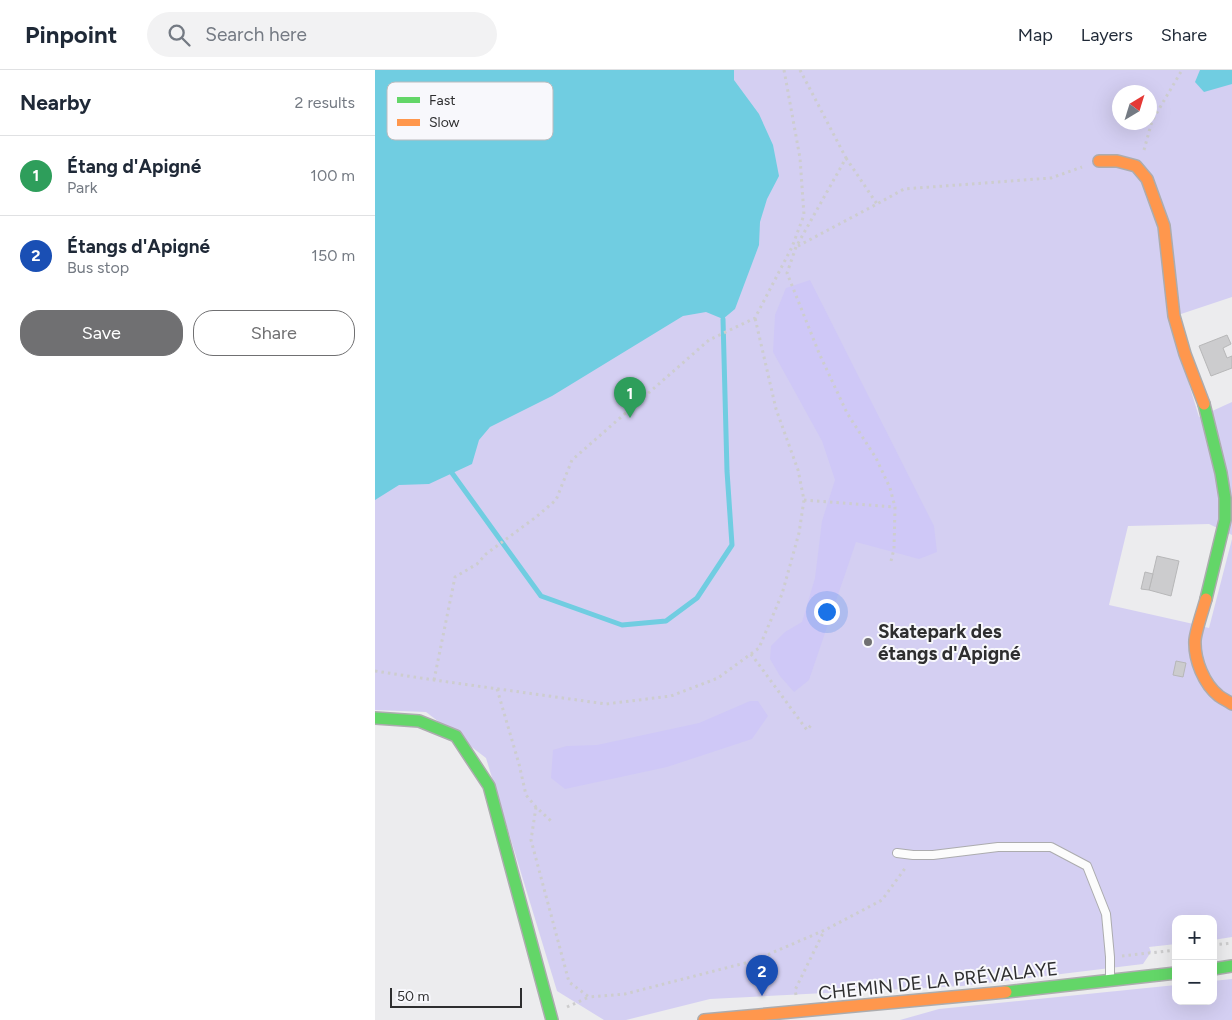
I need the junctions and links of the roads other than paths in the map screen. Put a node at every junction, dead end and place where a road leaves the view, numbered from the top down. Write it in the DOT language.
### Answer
graph roads {
  1 [pos="1099,161"];
  2 [pos="1232,704"];
  3 [pos="375,718"];
  4 [pos="897,853"];
  5 [pos="1232,966"];
  6 [pos="1217,968"];
  7 [pos="1172,973"];
  8 [pos="1110,981"];
  9 [pos="552,1020"];
  10 [pos="704,1020"];
  1 -- 2 [label="street"];
  3 -- 9 [label="street"];
  4 -- 8 [label="lane"];
  5 -- 6 [label="street"];
  7 -- 8 [label="street, CHEMIN DE LA PRÉVALAYE"];
  8 -- 10 [label="street, CHEMIN DE LA PRÉVALAYE"];
}
